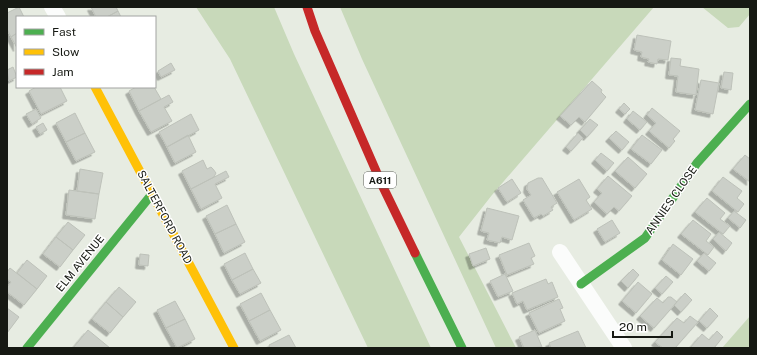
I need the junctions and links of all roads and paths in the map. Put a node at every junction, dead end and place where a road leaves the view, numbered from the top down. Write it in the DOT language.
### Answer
graph roads {
  1 [pos="52,7"];
  2 [pos="307,7"];
  3 [pos="57,16"];
  4 [pos="96,88"];
  5 [pos="750,104"];
  6 [pos="152,194"];
  7 [pos="560,252"];
  8 [pos="581,284"];
  9 [pos="27,348"];
  10 [pos="234,348"];
  11 [pos="462,348"];
  12 [pos="624,348"];
  1 -- 3 [label="street"];
  2 -- 11 [label="street, A611"];
  4 -- 6 [label="street, SALTERFORD ROAD"];
  5 -- 8 [label="street, ANNIES CLOSE"];
  6 -- 9 [label="street, ELM AVENUE"];
  6 -- 10 [label="street, SALTERFORD ROAD"];
  7 -- 8 [label="street"];
  8 -- 12 [label="street"];
}
